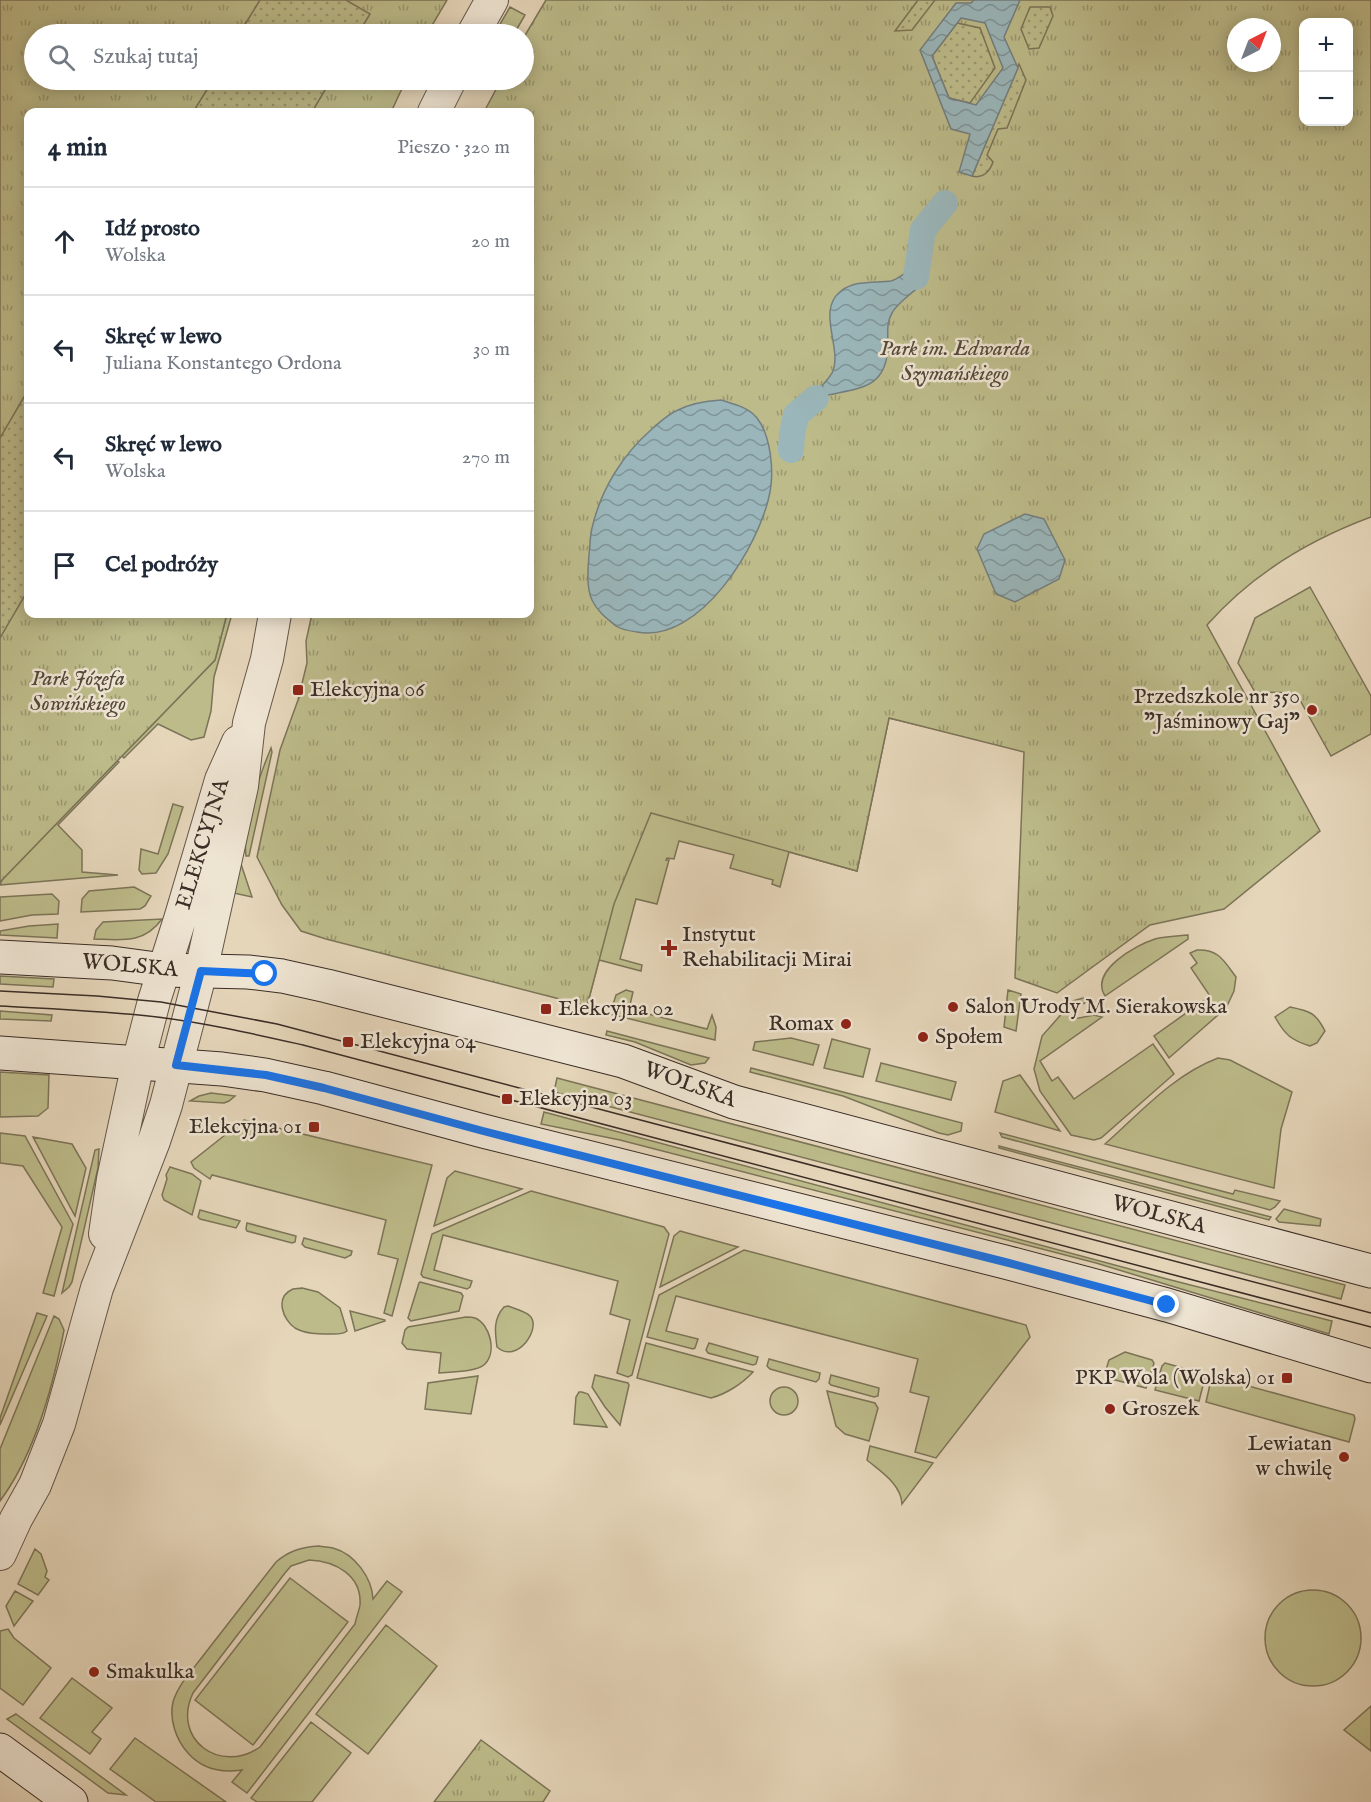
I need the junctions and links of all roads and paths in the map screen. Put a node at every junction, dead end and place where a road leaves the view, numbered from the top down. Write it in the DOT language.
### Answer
graph roads {
  1 [pos="492,0"];
  2 [pos="479,24"];
  3 [pos="445,90"];
  4 [pos="436,108"];
  5 [pos="274,618"];
  6 [pos="249,723"];
  7 [pos="0,957"];
  8 [pos="164,970"];
  9 [pos="201,971"];
  10 [pos="0,1053"];
  11 [pos="138,1063"];
  12 [pos="176,1065"];
  13 [pos="1371,1271"];
  14 [pos="97,1288"];
  15 [pos="1371,1366"];
  16 [pos="8,1527"];
  17 [pos="0,1554"];
  18 [pos="0,1750"];
  19 [pos="71,1802"];
  1 -- 2 [label="street"];
  3 -- 4 [label="street"];
  5 -- 6 [label="street, ELEKCYJNA"];
  6 -- 8 [label="street, ELEKCYJNA"];
  6 -- 9 [label="street, ELEKCYJNA"];
  7 -- 8 [label="main road, WOLSKA"];
  8 -- 9 [label="main road, WOLSKA"];
  8 -- 11 [label="street, ELEKCYJNA"];
  9 -- 12 [label="street, ELEKCYJNA"];
  9 -- 13 [label="main road, WOLSKA"];
  10 -- 11 [label="main road"];
  11 -- 12 [label="main road"];
  11 -- 14 [label="street, ELEKCYJNA"];
  12 -- 14 [label="street, ELEKCYJNA"];
  12 -- 15 [label="main road"];
  14 -- 16 [label="street"];
  16 -- 17 [label="street"];
  18 -- 19 [label="main road"];
}
